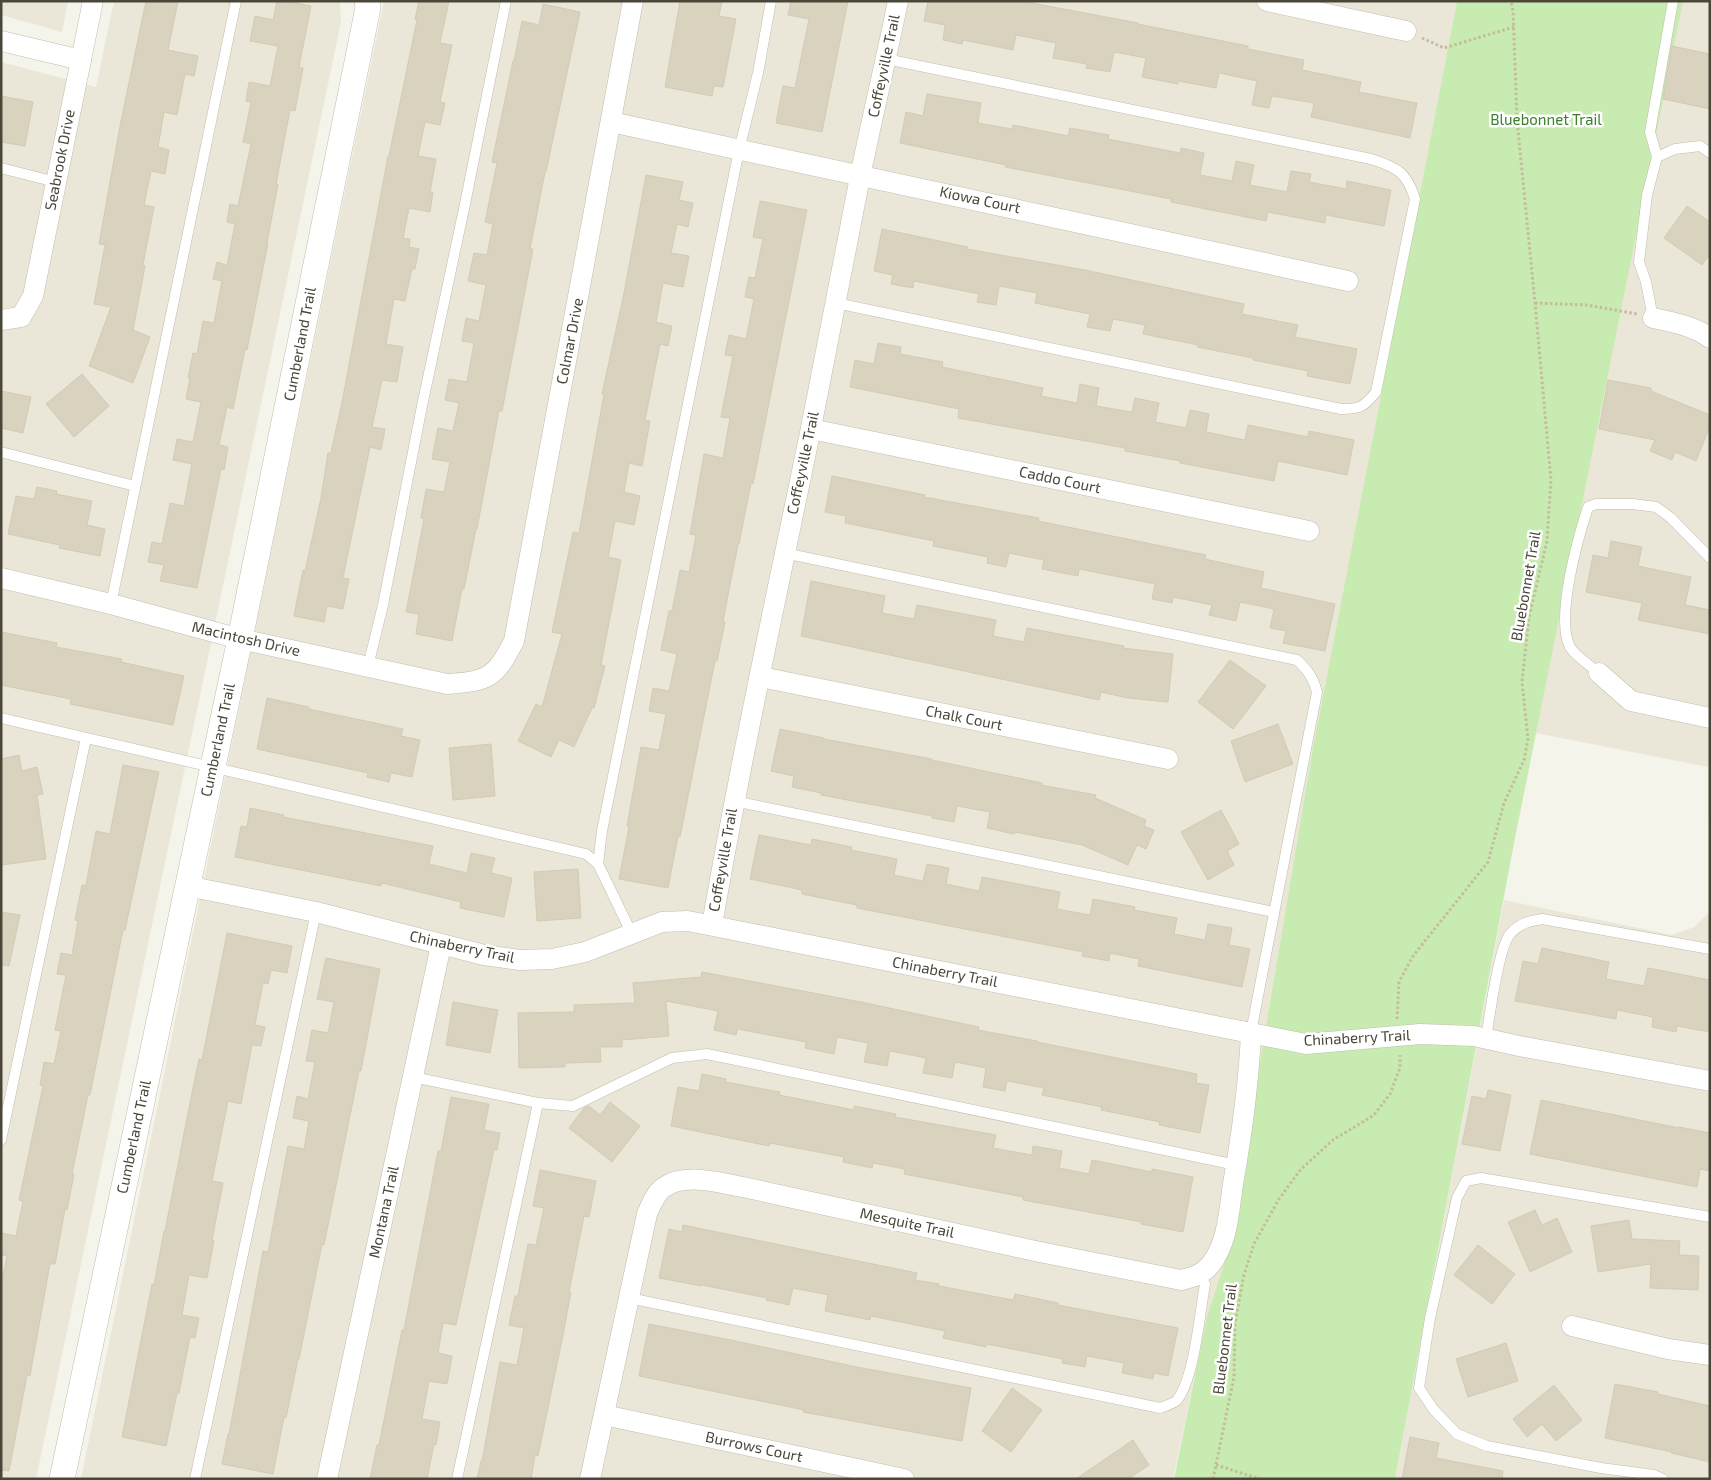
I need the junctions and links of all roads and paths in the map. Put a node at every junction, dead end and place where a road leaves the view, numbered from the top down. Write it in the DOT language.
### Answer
graph roads {
  1 [pos="93,1"];
  2 [pos="236,1"];
  3 [pos="367,1"];
  4 [pos="506,1"];
  5 [pos="633,1"];
  6 [pos="771,1"];
  7 [pos="898,1"];
  8 [pos="1267,1"];
  9 [pos="1511,1"];
  10 [pos="1673,1"];
  11 [pos="1514,27"];
  12 [pos="1406,31"];
  13 [pos="1,41"];
  14 [pos="1444,48"];
  15 [pos="886,59"];
  16 [pos="80,60"];
  17 [pos="611,122"];
  18 [pos="739,150"];
  19 [pos="1710,153"];
  20 [pos="1657,157"];
  21 [pos="1,168"];
  22 [pos="861,174"];
  23 [pos="56,182"];
  24 [pos="1348,281"];
  25 [pos="836,303"];
  26 [pos="1536,303"];
  27 [pos="11,318"];
  28 [pos="1653,318"];
  29 [pos="1710,338"];
  30 [pos="811,429"];
  31 [pos="1,452"];
  32 [pos="135,486"];
  33 [pos="1309,531"];
  34 [pos="784,553"];
  35 [pos="1710,558"];
  36 [pos="1,578"];
  37 [pos="111,604"];
  38 [pos="240,639"];
  39 [pos="368,666"];
  40 [pos="1600,673"];
  41 [pos="492,674"];
  42 [pos="761,677"];
  43 [pos="1,718"];
  44 [pos="1710,718"];
  45 [pos="86,738"];
  46 [pos="1168,759"];
  47 [pos="212,768"];
  48 [pos="734,801"];
  49 [pos="598,864"];
  50 [pos="187,886"];
  51 [pos="316,912"];
  52 [pos="1274,912"];
  53 [pos="712,925"];
  54 [pos="632,934"];
  55 [pos="441,945"];
  56 [pos="1710,949"];
  57 [pos="1398,1020"];
  58 [pos="1251,1032"];
  59 [pos="1486,1039"];
  60 [pos="1400,1049"];
  61 [pos="413,1077"];
  62 [pos="1710,1081"];
  63 [pos="538,1103"];
  64 [pos="1,1140"];
  65 [pos="1236,1165"];
  66 [pos="1710,1217"];
  67 [pos="1199,1275"];
  68 [pos="629,1298"];
  69 [pos="1572,1326"];
  70 [pos="1710,1355"];
  71 [pos="604,1415"];
  72 [pos="1216,1465"];
  73 [pos="62,1479"];
  74 [pos="195,1479"];
  75 [pos="327,1479"];
  76 [pos="458,1479"];
  77 [pos="590,1479"];
  78 [pos="904,1479"];
  79 [pos="1213,1479"];
  80 [pos="1260,1479"];
  81 [pos="1663,1479"];
  1 -- 16 [label="street, Seabrook Drive"];
  2 -- 32 [label="lane"];
  3 -- 38 [label="street, Cumberland Trail"];
  4 -- 39 [label="lane"];
  5 -- 17 [label="street, Colmar Drive"];
  6 -- 18 [label="lane"];
  7 -- 15 [label="street, Coffeyville Trail"];
  8 -- 12 [label="street"];
  9 -- 11 [label="path, Bluebonnet Trail"];
  10 -- 20 [label="lane"];
  11 -- 14 [label="path"];
  11 -- 26 [label="path, Bluebonnet Trail"];
  13 -- 16 [label="street"];
  15 -- 22 [label="street, Coffeyville Trail"];
  15 -- 25 [label="lane"];
  16 -- 23 [label="street, Seabrook Drive"];
  17 -- 18 [label="street, Kiowa Court"];
  17 -- 41 [label="street, Colmar Drive"];
  18 -- 22 [label="street, Kiowa Court"];
  18 -- 49 [label="lane"];
  19 -- 20 [label="lane"];
  20 -- 28 [label="lane"];
  21 -- 23 [label="lane"];
  22 -- 24 [label="street, Kiowa Court"];
  22 -- 25 [label="street, Coffeyville Trail"];
  23 -- 27 [label="street, Seabrook Drive"];
  25 -- 30 [label="street, Coffeyville Trail"];
  26 -- 28 [label="path"];
  26 -- 57 [label="path, Bluebonnet Trail"];
  28 -- 29 [label="street"];
  30 -- 33 [label="street, Caddo Court"];
  30 -- 34 [label="street, Coffeyville Trail"];
  31 -- 32 [label="lane"];
  32 -- 37 [label="lane"];
  34 -- 42 [label="street, Coffeyville Trail"];
  34 -- 52 [label="lane"];
  35 -- 40 [label="lane"];
  36 -- 37 [label="street, Macintosh Drive"];
  37 -- 38 [label="street, Macintosh Drive"];
  38 -- 39 [label="street, Macintosh Drive"];
  38 -- 47 [label="street, Cumberland Trail"];
  39 -- 41 [label="street, Macintosh Drive"];
  40 -- 44 [label="street"];
  42 -- 46 [label="street, Chalk Court"];
  42 -- 48 [label="street, Coffeyville Trail"];
  43 -- 45 [label="lane"];
  45 -- 47 [label="lane"];
  45 -- 64 [label="lane"];
  47 -- 49 [label="lane"];
  47 -- 50 [label="street, Cumberland Trail"];
  48 -- 52 [label="lane"];
  48 -- 53 [label="street, Coffeyville Trail"];
  49 -- 54 [label="lane"];
  50 -- 51 [label="street, Chinaberry Trail"];
  50 -- 73 [label="street, Cumberland Trail"];
  51 -- 55 [label="street, Chinaberry Trail"];
  51 -- 74 [label="lane"];
  52 -- 58 [label="lane"];
  53 -- 54 [label="street, Chinaberry Trail"];
  53 -- 58 [label="street, Chinaberry Trail"];
  54 -- 55 [label="street, Chinaberry Trail"];
  55 -- 61 [label="street, Montana Trail"];
  56 -- 59 [label="lane"];
  58 -- 59 [label="street, Chinaberry Trail"];
  58 -- 65 [label="street"];
  59 -- 62 [label="street, Chinaberry Trail"];
  60 -- 72 [label="path, Bluebonnet Trail"];
  61 -- 63 [label="lane"];
  61 -- 75 [label="street, Montana Trail"];
  63 -- 65 [label="lane"];
  63 -- 76 [label="lane"];
  65 -- 67 [label="street"];
  66 -- 81 [label="lane"];
  67 -- 68 [label="street, Mesquite Trail"];
  67 -- 68 [label="lane"];
  68 -- 71 [label="street, Mesquite Trail"];
  69 -- 70 [label="street"];
  71 -- 77 [label="street, Mesquite Trail"];
  71 -- 78 [label="street, Burrows Court"];
  72 -- 79 [label="path, Bluebonnet Trail"];
  72 -- 80 [label="path"];
}
